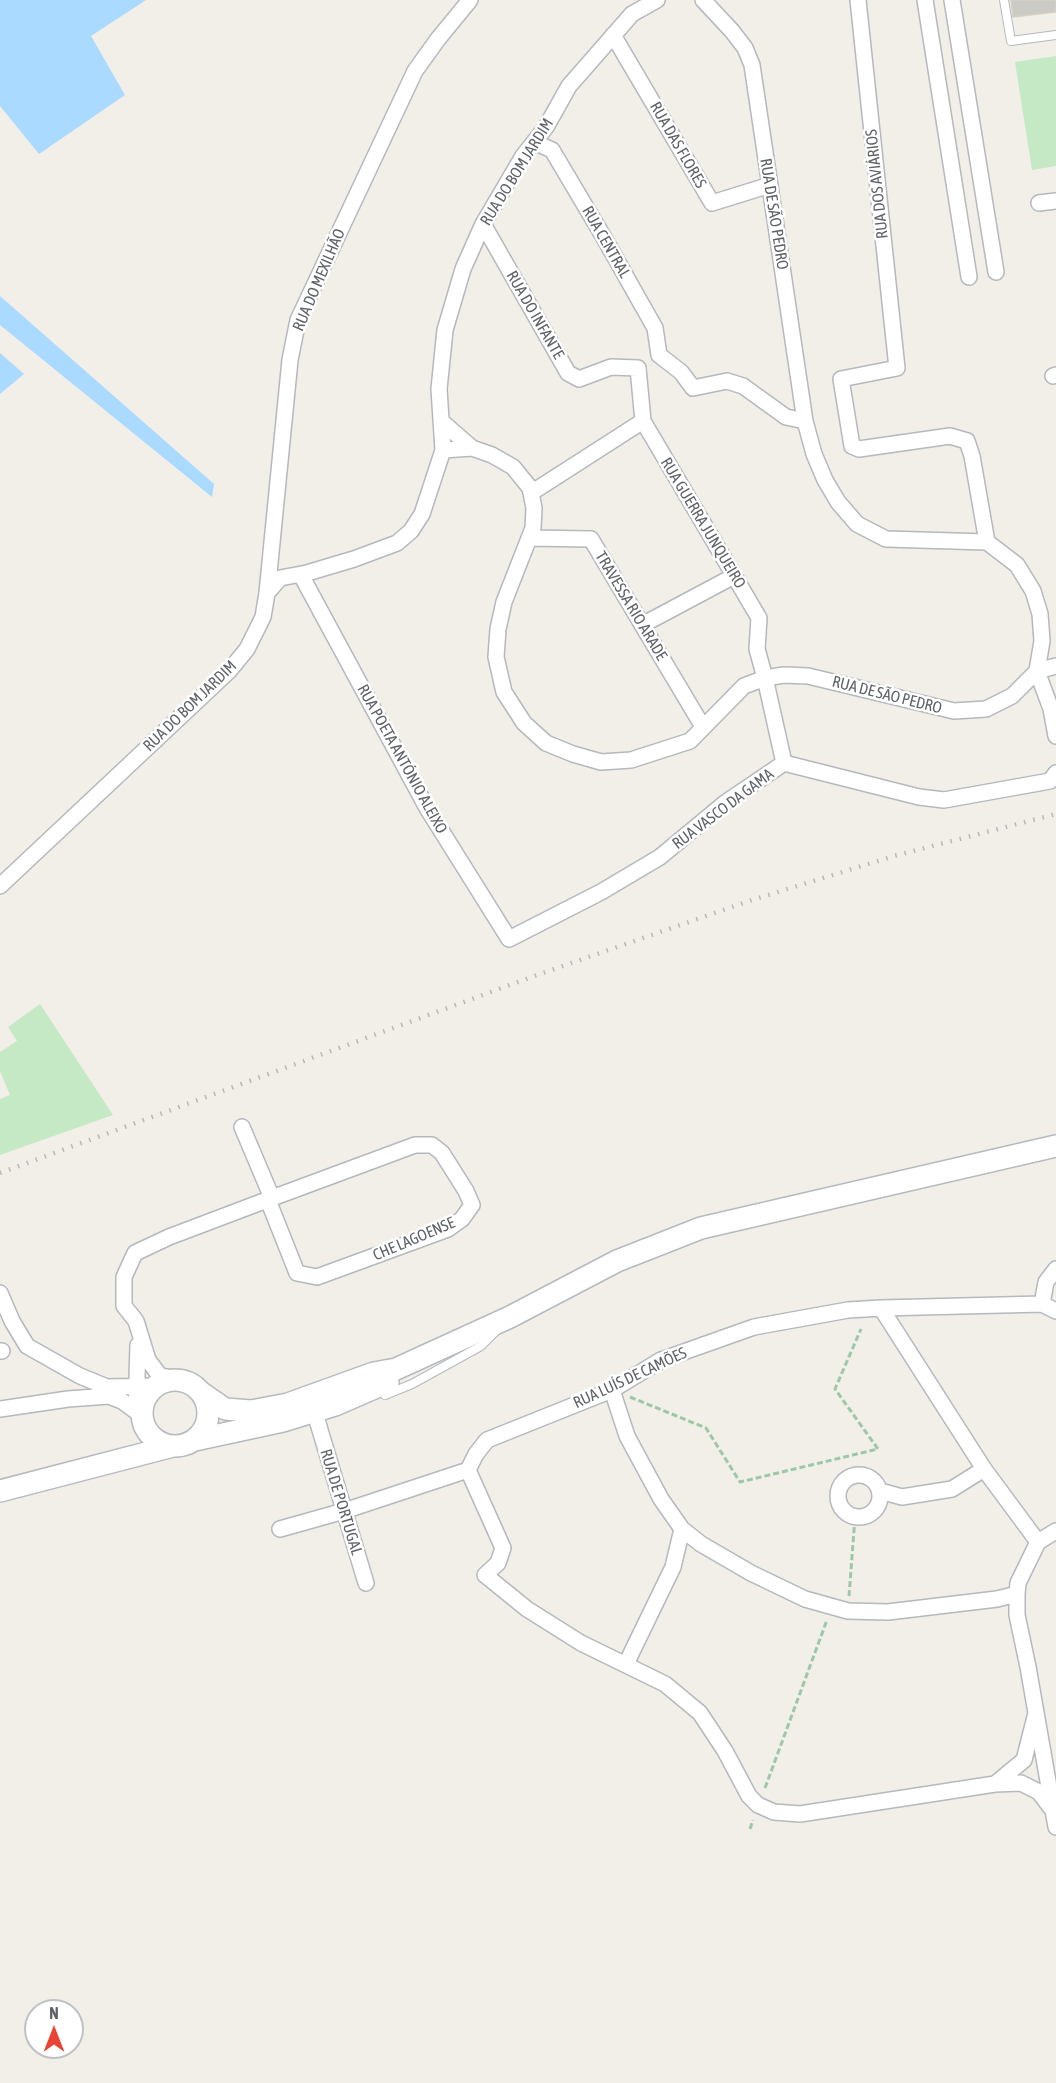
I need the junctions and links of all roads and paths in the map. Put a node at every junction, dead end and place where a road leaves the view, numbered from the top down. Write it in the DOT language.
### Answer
graph roads {
  1 [pos="470,0"];
  2 [pos="657,0"];
  3 [pos="703,0"];
  4 [pos="858,0"];
  5 [pos="925,0"];
  6 [pos="952,0"];
  7 [pos="1004,0"];
  8 [pos="614,35"];
  9 [pos="1056,35"];
  10 [pos="546,127"];
  11 [pos="534,142"];
  12 [pos="552,150"];
  13 [pos="770,185"];
  14 [pos="1056,201"];
  15 [pos="1039,203"];
  16 [pos="483,224"];
  17 [pos="996,272"];
  18 [pos="969,277"];
  19 [pos="659,355"];
  20 [pos="638,368"];
  21 [pos="441,421"];
  22 [pos="643,421"];
  23 [pos="805,421"];
  24 [pos="472,448"];
  25 [pos="443,450"];
  26 [pos="531,493"];
  27 [pos="529,538"];
  28 [pos="987,542"];
  29 [pos="301,575"];
  30 [pos="734,576"];
  31 [pos="267,593"];
  32 [pos="642,625"];
  33 [pos="1056,666"];
  34 [pos="1037,671"];
  35 [pos="765,678"];
  36 [pos="703,727"];
  37 [pos="1056,736"];
  38 [pos="784,763"];
  39 [pos="1056,773"];
  40 [pos="0,886"];
  41 [pos="509,939"];
  42 [pos="242,1127"];
  43 [pos="1056,1146"];
  44 [pos="270,1199"];
  45 [pos="1056,1269"];
  46 [pos="0,1293"];
  47 [pos="1042,1304"];
  48 [pos="124,1306"];
  49 [pos="881,1308"];
  50 [pos="1056,1311"];
  51 [pos="510,1317"];
  52 [pos="861,1329"];
  53 [pos="80,1376"];
  54 [pos="178,1379"];
  55 [pos="146,1385"];
  56 [pos="612,1390"];
  57 [pos="202,1393"];
  58 [pos="109,1396"];
  59 [pos="381,1396"];
  60 [pos="68,1399"];
  61 [pos="359,1404"];
  62 [pos="0,1409"];
  63 [pos="140,1416"];
  64 [pos="317,1420"];
  65 [pos="283,1421"];
  66 [pos="195,1440"];
  67 [pos="172,1446"];
  68 [pos="984,1469"];
  69 [pos="468,1470"];
  70 [pos="0,1491"];
  71 [pos="880,1491"];
  72 [pos="344,1511"];
  73 [pos="855,1517"];
  74 [pos="280,1529"];
  75 [pos="682,1529"];
  76 [pos="1056,1531"];
  77 [pos="1038,1542"];
  78 [pos="366,1584"];
  79 [pos="1017,1594"];
  80 [pos="848,1611"];
  81 [pos="626,1664"];
  82 [pos="1036,1713"];
  83 [pos="995,1784"];
  84 [pos="758,1805"];
  85 [pos="1053,1810"];
  86 [pos="1056,1827"];
  87 [pos="750,1829"];
  1 -- 31 [label="street, RUA DO MEXILHÃO"];
  2 -- 8 [label="street, RUA DO BOM JARDIM"];
  3 -- 13 [label="street, RUA DE SÃO PEDRO"];
  4 -- 28 [label="street, RUA DOS AVIÁRIOS"];
  5 -- 18 [label="street"];
  6 -- 17 [label="street"];
  7 -- 9 [label="lane"];
  8 -- 10 [label="street, RUA DO BOM JARDIM"];
  8 -- 13 [label="street, RUA DAS FLORES"];
  10 -- 11 [label="street, RUA DO BOM JARDIM"];
  10 -- 12 [label="street, RUA CENTRAL"];
  11 -- 12 [label="street"];
  11 -- 16 [label="street, RUA DO BOM JARDIM"];
  12 -- 19 [label="street, RUA CENTRAL"];
  13 -- 23 [label="street, RUA DE SÃO PEDRO"];
  14 -- 15 [label="street"];
  16 -- 20 [label="street, RUA DO INFANTE"];
  16 -- 21 [label="street, RUA DO BOM JARDIM"];
  19 -- 20 [label="street"];
  19 -- 23 [label="street"];
  20 -- 22 [label="street, RUA GUERRA JUNQUEIRO"];
  21 -- 24 [label="street"];
  21 -- 25 [label="street, RUA DO BOM JARDIM"];
  22 -- 26 [label="street"];
  22 -- 30 [label="street, RUA GUERRA JUNQUEIRO"];
  23 -- 28 [label="street, RUA DE SÃO PEDRO"];
  24 -- 25 [label="street"];
  24 -- 26 [label="street"];
  25 -- 29 [label="street, RUA DO BOM JARDIM"];
  26 -- 27 [label="street, RUA DE SÃO PEDRO"];
  27 -- 32 [label="street, TRAVESSA RIO ARADE"];
  27 -- 36 [label="street, RUA DE SÃO PEDRO"];
  28 -- 34 [label="street"];
  29 -- 31 [label="street, RUA DO BOM JARDIM"];
  29 -- 41 [label="street, RUA POETA ANTÓNIO ALEIXO"];
  30 -- 32 [label="street"];
  30 -- 35 [label="street, RUA GUERRA JUNQUEIRO"];
  31 -- 40 [label="street, RUA DO BOM JARDIM"];
  32 -- 36 [label="street, TRAVESSA RIO ARADE"];
  33 -- 34 [label="street"];
  34 -- 35 [label="street, RUA DE SÃO PEDRO"];
  34 -- 37 [label="street"];
  35 -- 36 [label="street, RUA DE SÃO PEDRO"];
  35 -- 38 [label="street, RUA GUERRA JUNQUEIRO"];
  38 -- 39 [label="street, RUA VASCO DA GAMA"];
  38 -- 41 [label="street, RUA VASCO DA GAMA"];
  42 -- 44 [label="street, CHE LAGOENSE"];
  43 -- 51 [label="main road"];
  44 -- 44 [label="street, CHE LAGOENSE"];
  44 -- 48 [label="street, CHE LAGOENSE"];
  45 -- 47 [label="street"];
  46 -- 53 [label="street"];
  47 -- 49 [label="street, RUA LUÍS DE CAMÕES"];
  47 -- 50 [label="street"];
  48 -- 54 [label="street"];
  48 -- 55 [label="street"];
  49 -- 56 [label="street, RUA LUÍS DE CAMÕES"];
  49 -- 68 [label="street"];
  51 -- 57 [label="main road"];
  51 -- 59 [label="lane"];
  51 -- 65 [label="main road"];
  52 -- 56 [label="path"];
  53 -- 55 [label="street"];
  53 -- 58 [label="street"];
  53 -- 60 [label="street"];
  54 -- 55 [label="main road"];
  54 -- 57 [label="main road"];
  55 -- 63 [label="main road"];
  56 -- 69 [label="street, RUA LUÍS DE CAMÕES"];
  56 -- 75 [label="street"];
  57 -- 66 [label="main road"];
  58 -- 60 [label="street"];
  58 -- 63 [label="street"];
  60 -- 62 [label="street"];
  61 -- 64 [label="lane"];
  63 -- 67 [label="main road"];
  63 -- 70 [label="main road"];
  64 -- 65 [label="lane"];
  64 -- 72 [label="street, RUA DE PORTUGAL"];
  65 -- 66 [label="main road"];
  66 -- 67 [label="main road"];
  67 -- 70 [label="main road"];
  68 -- 71 [label="street"];
  68 -- 77 [label="street"];
  69 -- 72 [label="street"];
  69 -- 81 [label="street"];
  71 -- 73 [label="street"];
  71 -- 73 [label="street"];
  72 -- 74 [label="street"];
  72 -- 78 [label="street, RUA DE PORTUGAL"];
  73 -- 80 [label="path"];
  75 -- 80 [label="street"];
  75 -- 81 [label="street"];
  76 -- 77 [label="street"];
  77 -- 79 [label="street"];
  79 -- 80 [label="street"];
  79 -- 82 [label="street"];
  80 -- 84 [label="path"];
  81 -- 84 [label="street"];
  82 -- 83 [label="street"];
  82 -- 85 [label="street"];
  83 -- 84 [label="street"];
  83 -- 85 [label="street"];
  84 -- 87 [label="path"];
  85 -- 86 [label="street"];
}
